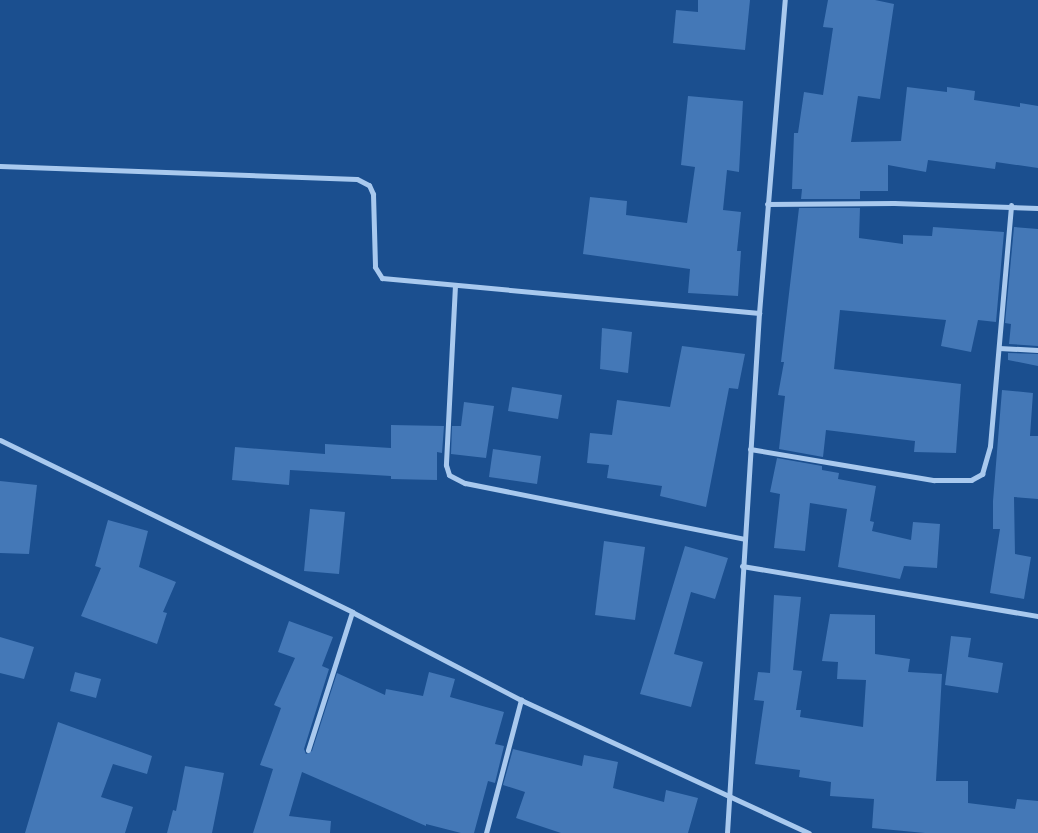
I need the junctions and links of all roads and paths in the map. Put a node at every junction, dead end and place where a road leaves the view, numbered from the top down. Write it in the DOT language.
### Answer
graph roads {
  1 [pos="786,0"];
  2 [pos="0,166"];
  3 [pos="767,204"];
  4 [pos="1011,205"];
  5 [pos="1038,208"];
  6 [pos="455,285"];
  7 [pos="759,313"];
  8 [pos="999,348"];
  9 [pos="1038,350"];
  10 [pos="0,440"];
  11 [pos="750,449"];
  12 [pos="744,539"];
  13 [pos="742,566"];
  14 [pos="352,612"];
  15 [pos="1038,616"];
  16 [pos="521,700"];
  17 [pos="308,750"];
  18 [pos="731,799"];
  19 [pos="486,833"];
  20 [pos="727,833"];
  21 [pos="809,833"];
  1 -- 3 [label="street"];
  2 -- 6 [label="street"];
  3 -- 4 [label="street"];
  3 -- 7 [label="street"];
  4 -- 5 [label="street"];
  4 -- 8 [label="street"];
  6 -- 7 [label="street"];
  6 -- 12 [label="street"];
  7 -- 11 [label="street"];
  8 -- 9 [label="street"];
  8 -- 11 [label="street"];
  10 -- 14 [label="street"];
  11 -- 12 [label="street"];
  12 -- 13 [label="street"];
  13 -- 15 [label="street"];
  13 -- 18 [label="street"];
  14 -- 16 [label="street"];
  14 -- 17 [label="street"];
  16 -- 18 [label="street"];
  16 -- 19 [label="street"];
  18 -- 20 [label="street"];
  18 -- 21 [label="street"];
}
